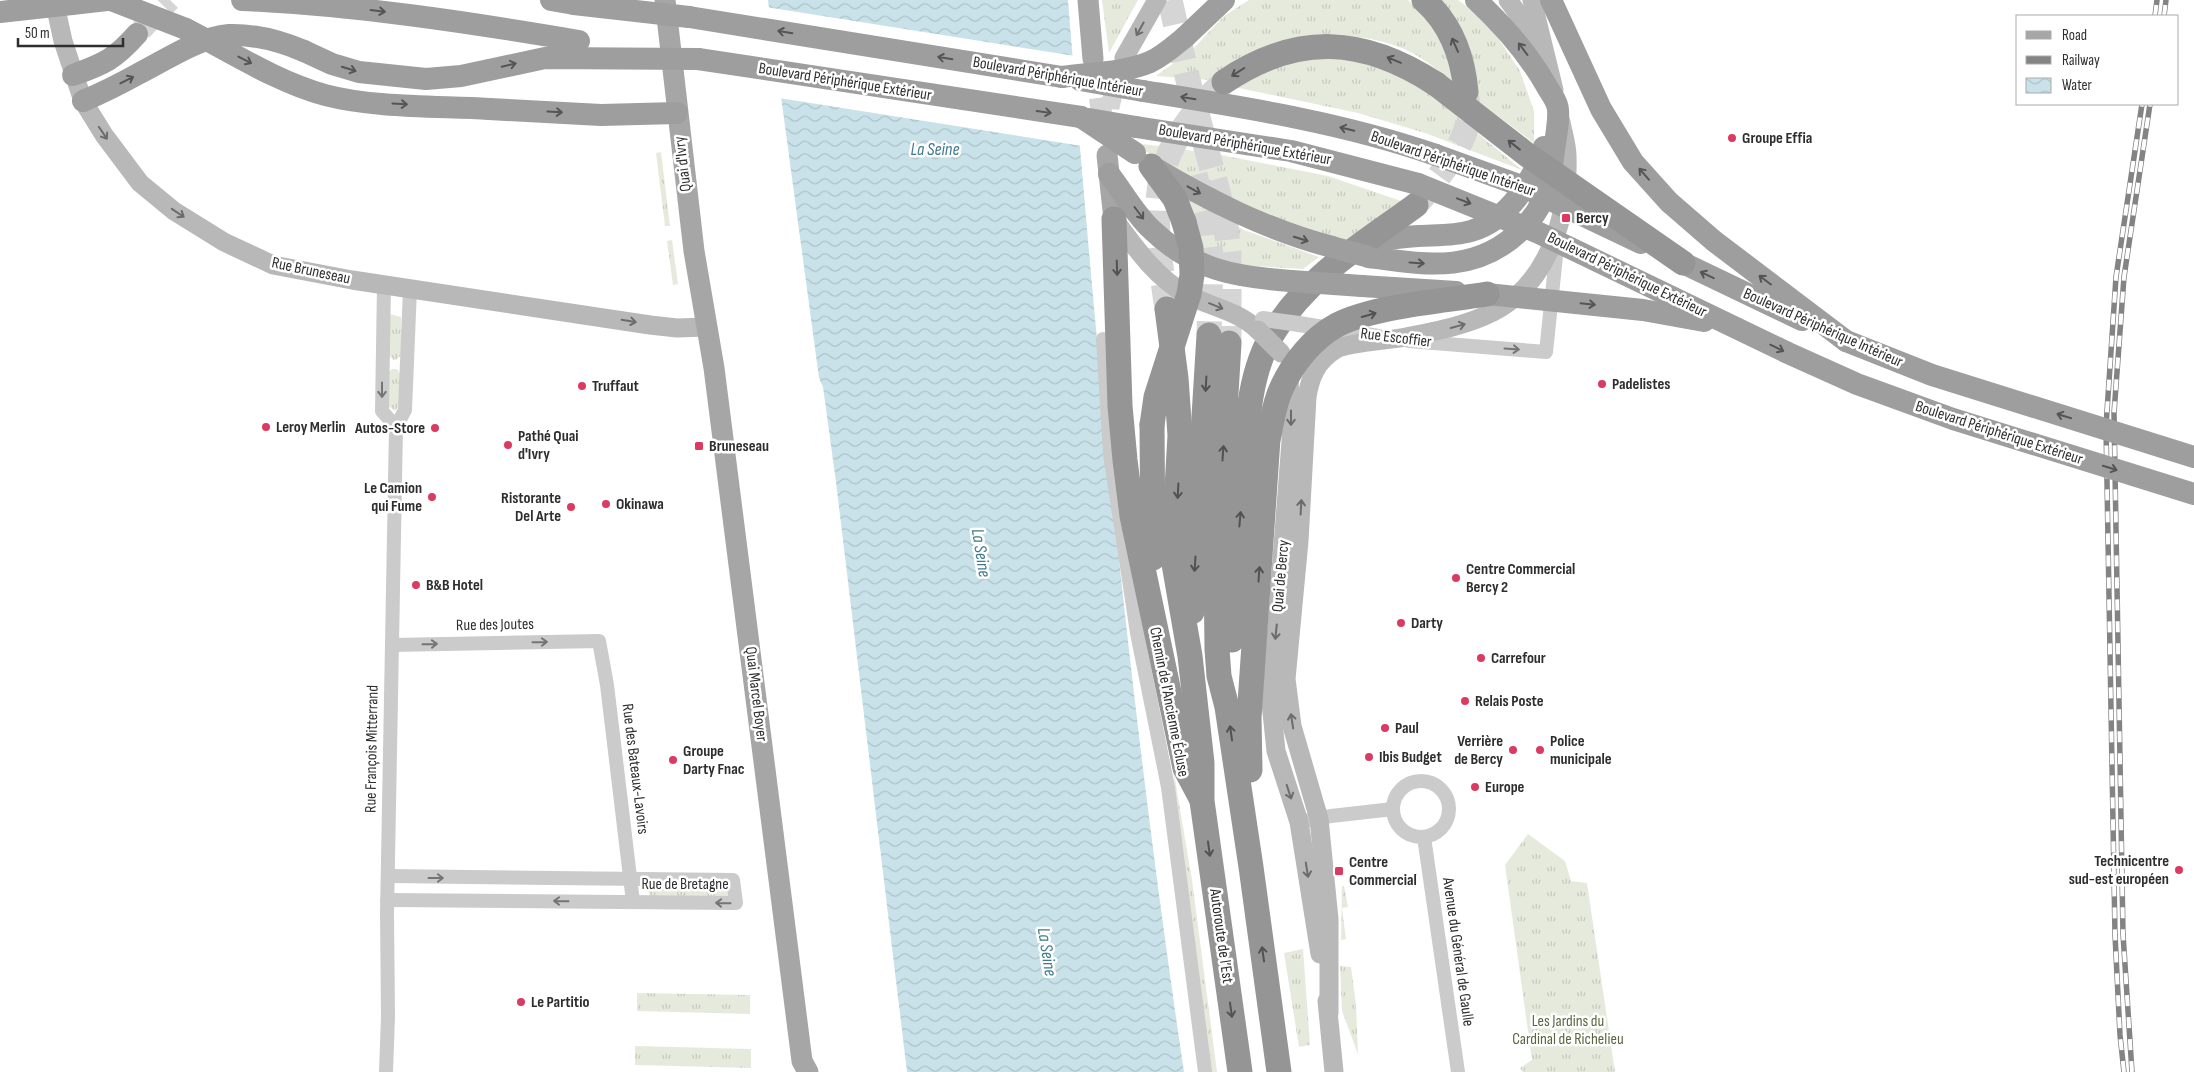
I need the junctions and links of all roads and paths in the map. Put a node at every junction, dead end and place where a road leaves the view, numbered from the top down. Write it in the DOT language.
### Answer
graph roads {
  1 [pos="54,0"];
  2 [pos="107,0"];
  3 [pos="111,0"];
  4 [pos="242,0"];
  5 [pos="551,0"];
  6 [pos="627,0"];
  7 [pos="665,0"];
  8 [pos="1088,0"];
  9 [pos="1157,0"];
  10 [pos="1202,0"];
  11 [pos="1224,0"];
  12 [pos="1424,0"];
  13 [pos="1476,0"];
  14 [pos="1508,0"];
  15 [pos="1532,0"];
  16 [pos="1556,4"];
  17 [pos="0,12"];
  18 [pos="689,17"];
  19 [pos="136,34"];
  20 [pos="1185,37"];
  21 [pos="1544,49"];
  22 [pos="1124,58"];
  23 [pos="698,59"];
  24 [pos="1094,59"];
  25 [pos="74,75"];
  26 [pos="1062,77"];
  27 [pos="1224,82"];
  28 [pos="1466,92"];
  29 [pos="83,101"];
  30 [pos="1558,106"];
  31 [pos="677,113"];
  32 [pos="1081,117"];
  33 [pos="1143,160"];
  34 [pos="1108,164"];
  35 [pos="1417,194"];
  36 [pos="1114,220"];
  37 [pos="1558,232"];
  38 [pos="1367,249"];
  39 [pos="1683,263"];
  40 [pos="384,285"];
  41 [pos="410,289"];
  42 [pos="1487,294"];
  43 [pos="1167,308"];
  44 [pos="1256,323"];
  45 [pos="1733,326"];
  46 [pos="707,327"];
  47 [pos="1103,338"];
  48 [pos="1393,340"];
  49 [pos="1846,341"];
  50 [pos="382,362"];
  51 [pos="406,363"];
  52 [pos="396,427"];
  53 [pos="2194,457"];
  54 [pos="2194,494"];
  55 [pos="1155,624"];
  56 [pos="600,641"];
  57 [pos="392,645"];
  58 [pos="1190,656"];
  59 [pos="1227,707"];
  60 [pos="1202,801"];
  61 [pos="1393,809"];
  62 [pos="1319,818"];
  63 [pos="1298,822"];
  64 [pos="1424,836"];
  65 [pos="1251,867"];
  66 [pos="388,876"];
  67 [pos="632,879"];
  68 [pos="387,900"];
  69 [pos="633,902"];
  70 [pos="1329,1013"];
  71 [pos="803,1068"];
  72 [pos="386,1072"];
  73 [pos="1204,1072"];
  74 [pos="1240,1072"];
  75 [pos="1279,1072"];
  76 [pos="1334,1072"];
  77 [pos="1458,1072"];
  1 -- 25 [label="main road, Rue Bruneseau"];
  2 -- 17 [label="highway, bridge"];
  3 -- 31 [label="highway, one-way, bridge"];
  4 -- 23 [label="highway, Boulevard Périphérique Extérieur, one-way, bridge"];
  5 -- 18 [label="highway, Boulevard Périphérique Intérieur, bridge"];
  6 -- 18 [label="highway, bridge"];
  7 -- 31 [label="main road, Quai d'Ivry"];
  8 -- 24 [label="main road"];
  9 -- 22 [label="main road, one-way"];
  10 -- 20 [label="highway"];
  11 -- 20 [label="highway"];
  28 -- 12 [label="highway, one-way"];
  30 -- 13 [label="highway, one-way"];
  14 -- 21 [label="main road"];
  15 -- 21 [label="main road, Quai de Bercy"];
  49 -- 16 [label="highway, one-way"];
  26 -- 18 [label="highway, Boulevard Périphérique Intérieur, one-way"];
  19 -- 25 [label="highway"];
  20 -- 26 [label="highway, bridge"];
  21 -- 30 [label="main road, Quai de Bercy"];
  29 -- 23 [label="highway, one-way, bridge"];
  23 -- 32 [label="highway, Boulevard Périphérique Extérieur, one-way"];
  25 -- 29 [label="main road, Rue Bruneseau"];
  39 -- 26 [label="highway, Boulevard Périphérique Intérieur, one-way, bridge"];
  39 -- 27 [label="highway, one-way, bridge"];
  29 -- 40 [label="main road, Rue Bruneseau, one-way"];
  30 -- 37 [label="main road, Quai de Bercy"];
  38 -- 30 [label="highway, one-way"];
  31 -- 46 [label="main road, Quai d'Ivry"];
  32 -- 33 [label="highway, bridge"];
  32 -- 35 [label="highway, Boulevard Périphérique Extérieur, bridge"];
  33 -- 38 [label="highway, one-way, bridge"];
  33 -- 55 [label="highway, bridge"];
  34 -- 36 [label="main road"];
  34 -- 42 [label="highway, one-way, bridge"];
  35 -- 38 [label="highway"];
  35 -- 45 [label="highway, Boulevard Périphérique Extérieur, one-way, bridge"];
  36 -- 44 [label="main road, Quai de Bercy, one-way"];
  36 -- 55 [label="highway, one-way"];
  48 -- 37 [label="main road, Quai de Bercy, one-way"];
  48 -- 37 [label="street, Rue Escoffier, one-way"];
  59 -- 38 [label="highway, one-way"];
  49 -- 39 [label="highway, Boulevard Périphérique Intérieur, one-way"];
  40 -- 41 [label="main road, Rue Bruneseau"];
  40 -- 50 [label="street"];
  41 -- 46 [label="main road, Rue Bruneseau, one-way"];
  41 -- 51 [label="street, Rue François Mitterrand"];
  42 -- 45 [label="highway, one-way, bridge"];
  65 -- 42 [label="highway, one-way, bridge"];
  43 -- 58 [label="highway, one-way"];
  44 -- 48 [label="street, Rue Escoffier, bridge"];
  44 -- 63 [label="main road, Quai de Bercy, one-way, bridge"];
  45 -- 54 [label="highway, Boulevard Périphérique Extérieur, one-way, bridge"];
  46 -- 71 [label="main road, Quai Marcel Boyer"];
  47 -- 73 [label="street, Chemin de l'Ancienne Écluse"];
  62 -- 48 [label="main road, Quai de Bercy, one-way"];
  53 -- 49 [label="highway, Boulevard Périphérique Intérieur, one-way, bridge"];
  50 -- 51 [label="street"];
  50 -- 52 [label="street, one-way"];
  51 -- 52 [label="street, Rue François Mitterrand"];
  52 -- 57 [label="street, Rue François Mitterrand"];
  55 -- 60 [label="highway"];
  57 -- 56 [label="street, Rue des Joutes, one-way"];
  56 -- 67 [label="street, Rue des Bateaux-Lavoirs"];
  57 -- 66 [label="street, Rue François Mitterrand"];
  59 -- 58 [label="highway, one-way"];
  58 -- 60 [label="highway"];
  65 -- 59 [label="highway, one-way"];
  60 -- 74 [label="highway, Autoroute de l’Est, one-way"];
  61 -- 62 [label="street"];
  61 -- 64 [label="street"];
  61 -- 64 [label="street"];
  62 -- 63 [label="street"];
  62 -- 70 [label="main road, Quai de Bercy"];
  63 -- 70 [label="main road, Quai de Bercy, one-way"];
  64 -- 77 [label="street, Avenue du Général de Gaulle"];
  75 -- 65 [label="highway, one-way"];
  66 -- 67 [label="street, Rue de Bretagne, one-way"];
  66 -- 68 [label="street, Rue François Mitterrand"];
  67 -- 69 [label="street, Rue des Bateaux-Lavoirs"];
  67 -- 69 [label="street, Rue de Bretagne, one-way"];
  69 -- 68 [label="street, Rue de Bretagne, one-way"];
  68 -- 72 [label="street, Rue François Mitterrand"];
  70 -- 76 [label="main road, Quai de Bercy"];
}
